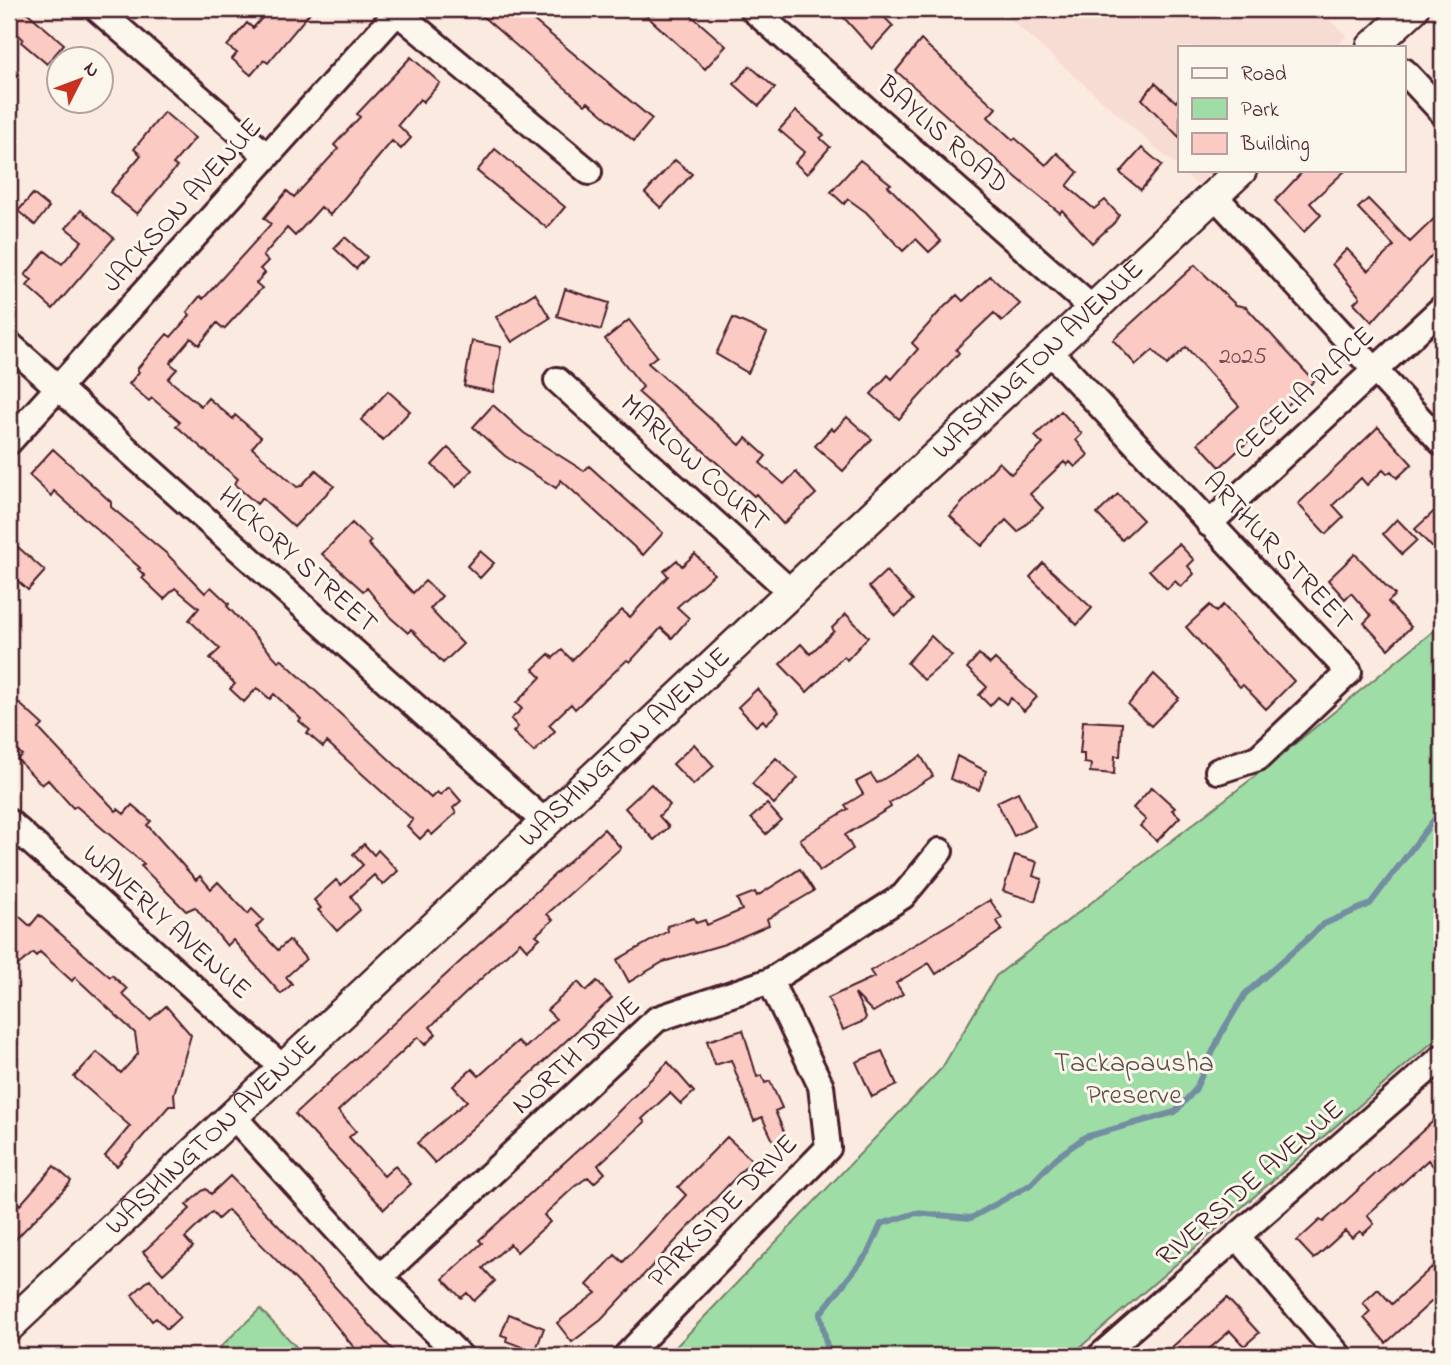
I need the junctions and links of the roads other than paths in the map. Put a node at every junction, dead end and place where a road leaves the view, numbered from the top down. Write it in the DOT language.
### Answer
graph roads {
  1 [pos="97,9"];
  2 [pos="752,9"];
  3 [pos="1413,9"];
  4 [pos="399,10"];
  5 [pos="1376,46"];
  6 [pos="1406,73"];
  7 [pos="1442,112"];
  8 [pos="267,156"];
  9 [pos="589,172"];
  10 [pos="1239,172"];
  11 [pos="1214,195"];
  12 [pos="1442,307"];
  13 [pos="1093,309"];
  14 [pos="9,344"];
  15 [pos="1049,351"];
  16 [pos="1374,371"];
  17 [pos="557,380"];
  18 [pos="58,387"];
  19 [pos="9,442"];
  20 [pos="1442,443"];
  21 [pos="1209,524"];
  22 [pos="791,592"];
  23 [pos="1218,771"];
  24 [pos="9,822"];
  25 [pos="545,822"];
  26 [pos="940,851"];
  27 [pos="769,981"];
  28 [pos="1442,1057"];
  29 [pos="283,1068"];
  30 [pos="233,1116"];
  31 [pos="1237,1236"];
  32 [pos="380,1277"];
  33 [pos="9,1325"];
  34 [pos="460,1356"];
  35 [pos="626,1356"];
  36 [pos="1100,1356"];
  37 [pos="1339,1356"];
  1 -- 8 [label="street"];
  2 -- 13 [label="street, BAYLIS ROAD"];
  3 -- 5 [label="street"];
  4 -- 8 [label="street, JACKSON AVENUE"];
  4 -- 9 [label="street"];
  6 -- 7 [label="street"];
  8 -- 18 [label="street, JACKSON AVENUE"];
  10 -- 11 [label="street, WASHINGTON AVENUE"];
  11 -- 13 [label="street, WASHINGTON AVENUE"];
  11 -- 16 [label="street"];
  12 -- 16 [label="street, CECELIA PLACE"];
  13 -- 15 [label="street, WASHINGTON AVENUE"];
  14 -- 18 [label="street, HICKORY STREET"];
  15 -- 21 [label="street, ARTHUR STREET"];
  15 -- 22 [label="street, WASHINGTON AVENUE"];
  16 -- 20 [label="street"];
  16 -- 21 [label="street, CECELIA PLACE"];
  17 -- 22 [label="street, MARLOW COURT"];
  18 -- 19 [label="street, JACKSON AVENUE"];
  18 -- 25 [label="street, HICKORY STREET"];
  21 -- 23 [label="street, ARTHUR STREET"];
  22 -- 25 [label="street, WASHINGTON AVENUE"];
  24 -- 29 [label="street, WAVERLY AVENUE"];
  25 -- 29 [label="street, WASHINGTON AVENUE"];
  26 -- 27 [label="street, NORTH DRIVE"];
  27 -- 32 [label="street, NORTH DRIVE"];
  27 -- 35 [label="street, PARKSIDE DRIVE"];
  28 -- 31 [label="street, RIVERSIDE AVENUE"];
  29 -- 30 [label="street, WASHINGTON AVENUE"];
  30 -- 32 [label="street"];
  30 -- 33 [label="street, WASHINGTON AVENUE"];
  31 -- 36 [label="street, RIVERSIDE AVENUE"];
  31 -- 37 [label="street"];
  32 -- 34 [label="street"];
}
